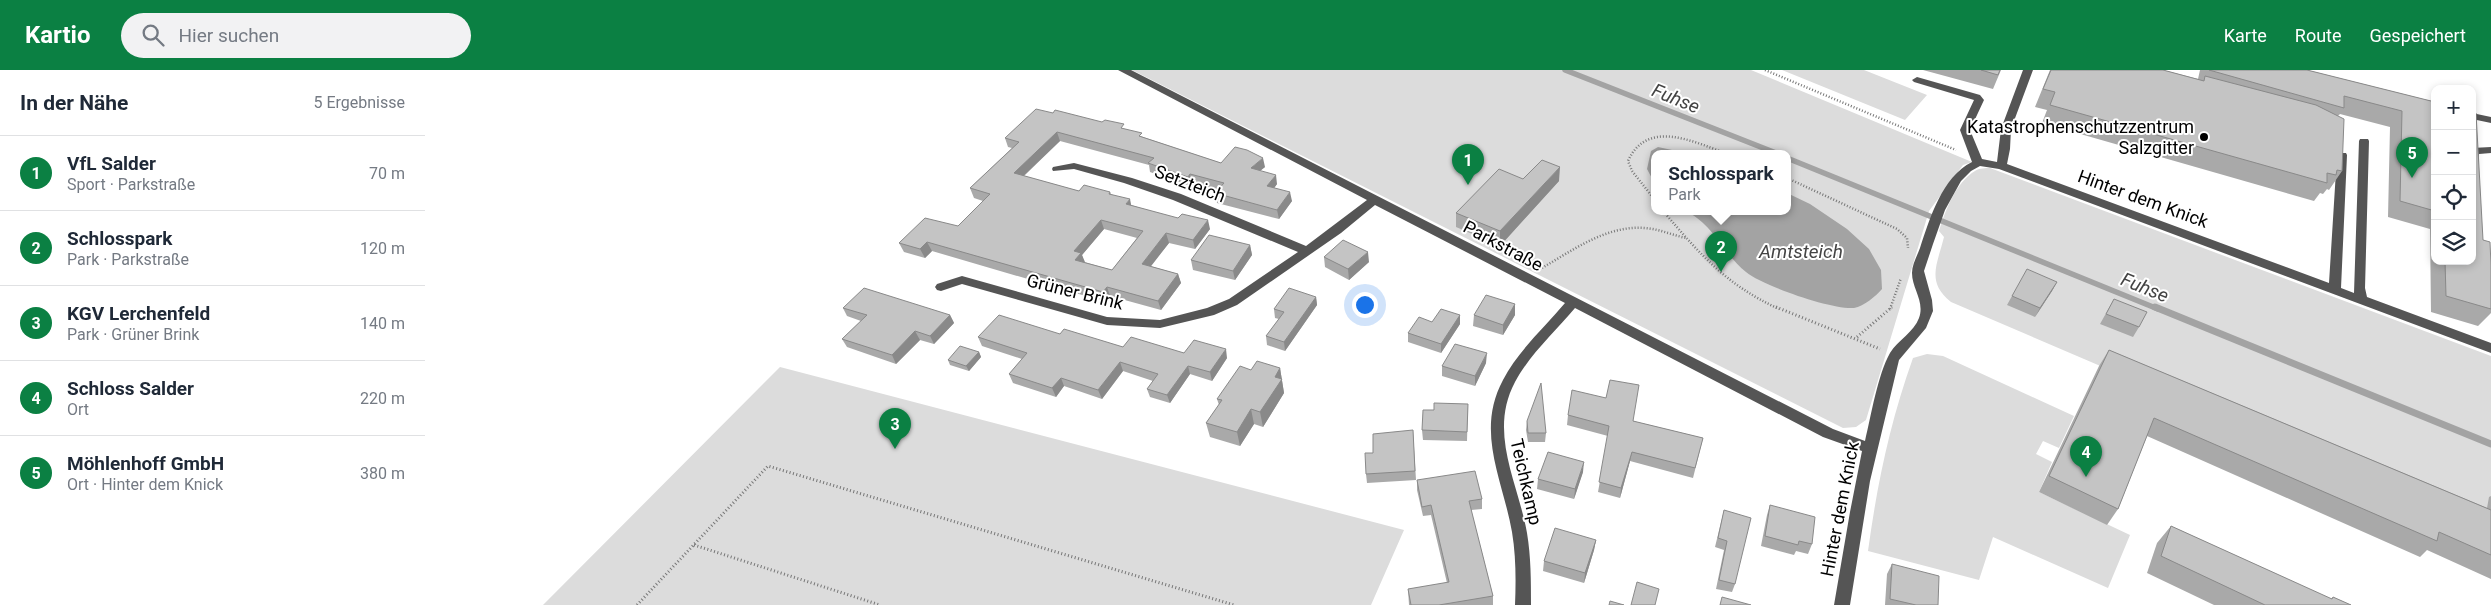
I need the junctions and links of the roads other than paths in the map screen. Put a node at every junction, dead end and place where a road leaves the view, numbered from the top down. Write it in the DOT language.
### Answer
graph roads {
  1 [pos="1123,70"];
  2 [pos="2028,70"];
  3 [pos="1917,80"];
  4 [pos="2476,117"];
  5 [pos="2491,120"];
  6 [pos="2343,141"];
  7 [pos="2364,141"];
  8 [pos="2491,150"];
  9 [pos="1978,163"];
  10 [pos="2001,166"];
  11 [pos="1057,169"];
  12 [pos="2475,175"];
  13 [pos="1375,199"];
  14 [pos="1307,250"];
  15 [pos="941,287"];
  16 [pos="2335,290"];
  17 [pos="2362,300"];
  18 [pos="1573,302"];
  19 [pos="2491,348"];
  20 [pos="1869,448"];
  21 [pos="1523,605"];
  22 [pos="1842,605"];
  1 -- 13 [label="street, Parkstraße"];
  2 -- 10 [label="street"];
  3 -- 9 [label="street"];
  4 -- 5 [label="street"];
  6 -- 16 [label="street"];
  7 -- 17 [label="street"];
  8 -- 12 [label="street"];
  9 -- 10 [label="street, Hinter dem Knick"];
  9 -- 20 [label="street, Hinter dem Knick"];
  10 -- 16 [label="street, Hinter dem Knick"];
  11 -- 14 [label="street, Setzteich"];
  13 -- 14 [label="street, Grüner Brink"];
  13 -- 18 [label="street, Parkstraße"];
  14 -- 15 [label="street, Grüner Brink"];
  16 -- 17 [label="street, Hinter dem Knick"];
  17 -- 19 [label="street, Hinter dem Knick"];
  18 -- 20 [label="street, Parkstraße"];
  18 -- 21 [label="street, Teichkamp"];
  20 -- 22 [label="street, Hinter dem Knick"];
}
